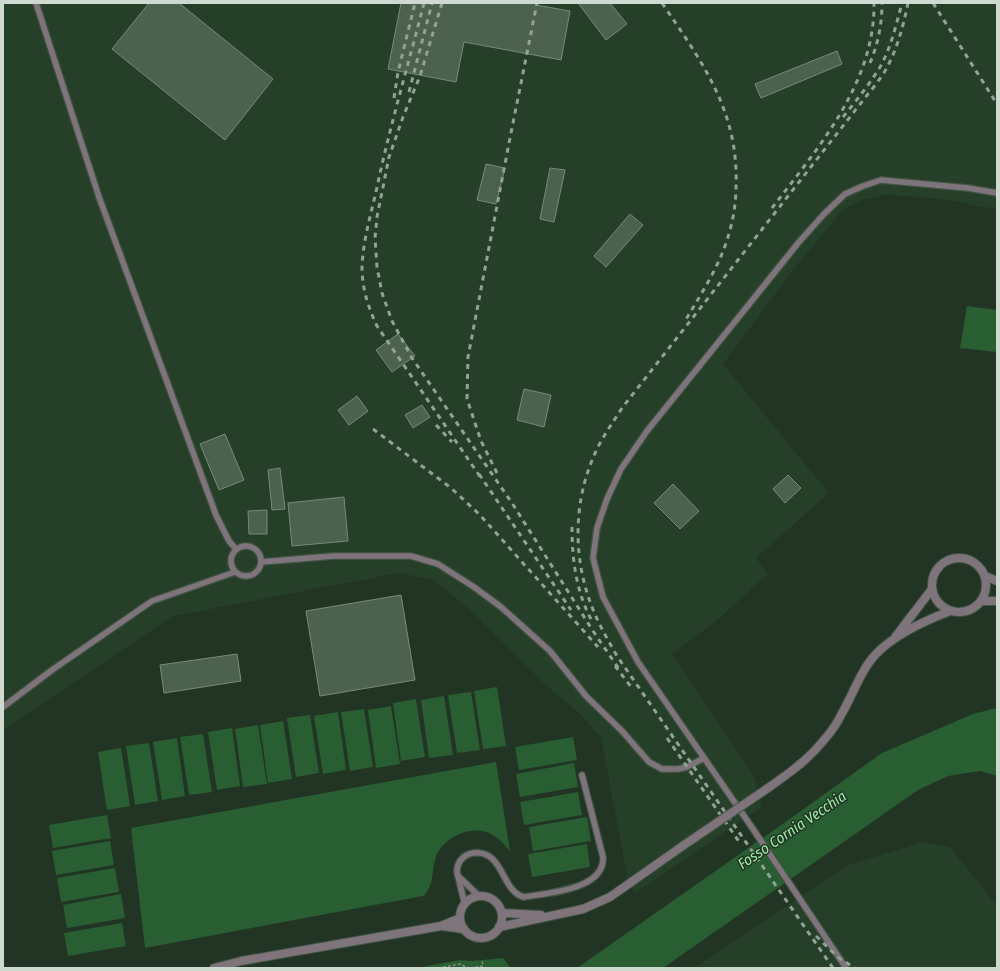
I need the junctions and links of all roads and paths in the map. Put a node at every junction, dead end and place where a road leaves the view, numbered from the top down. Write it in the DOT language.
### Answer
graph roads {
  1 [pos="36,3"];
  2 [pos="997,193"];
  3 [pos="236,549"];
  4 [pos="261,562"];
  5 [pos="235,572"];
  6 [pos="985,576"];
  7 [pos="997,581"];
  8 [pos="932,589"];
  9 [pos="981,601"];
  10 [pos="997,601"];
  11 [pos="950,611"];
  12 [pos="893,640"];
  13 [pos="3,707"];
  14 [pos="704,758"];
  15 [pos="582,775"];
  16 [pos="458,876"];
  17 [pos="479,896"];
  18 [pos="465,905"];
  19 [pos="502,913"];
  20 [pos="554,915"];
  21 [pos="460,918"];
  22 [pos="441,926"];
  23 [pos="500,927"];
  24 [pos="464,929"];
  25 [pos="482,960"];
  26 [pos="214,968"];
  27 [pos="438,968"];
  28 [pos="469,968"];
  29 [pos="846,968"];
  1 -- 3 [label="lane"];
  2 -- 14 [label="lane"];
  3 -- 4 [label="lane"];
  3 -- 5 [label="lane"];
  4 -- 5 [label="lane"];
  4 -- 14 [label="lane"];
  5 -- 13 [label="lane"];
  6 -- 7 [label="street"];
  6 -- 8 [label="street"];
  6 -- 9 [label="street"];
  8 -- 11 [label="street"];
  8 -- 12 [label="street"];
  9 -- 10 [label="street"];
  9 -- 11 [label="street"];
  11 -- 12 [label="street"];
  12 -- 20 [label="street, bridge"];
  14 -- 29 [label="lane"];
  15 -- 16 [label="lane"];
  16 -- 17 [label="lane"];
  16 -- 18 [label="lane"];
  17 -- 18 [label="street"];
  17 -- 19 [label="street"];
  18 -- 21 [label="street"];
  19 -- 20 [label="street"];
  19 -- 23 [label="street"];
  20 -- 23 [label="street"];
  21 -- 22 [label="street"];
  21 -- 24 [label="street"];
  22 -- 24 [label="street"];
  22 -- 26 [label="street"];
  23 -- 24 [label="street"];
  25 -- 28 [label="path"];
  27 -- 28 [label="path"];
}
